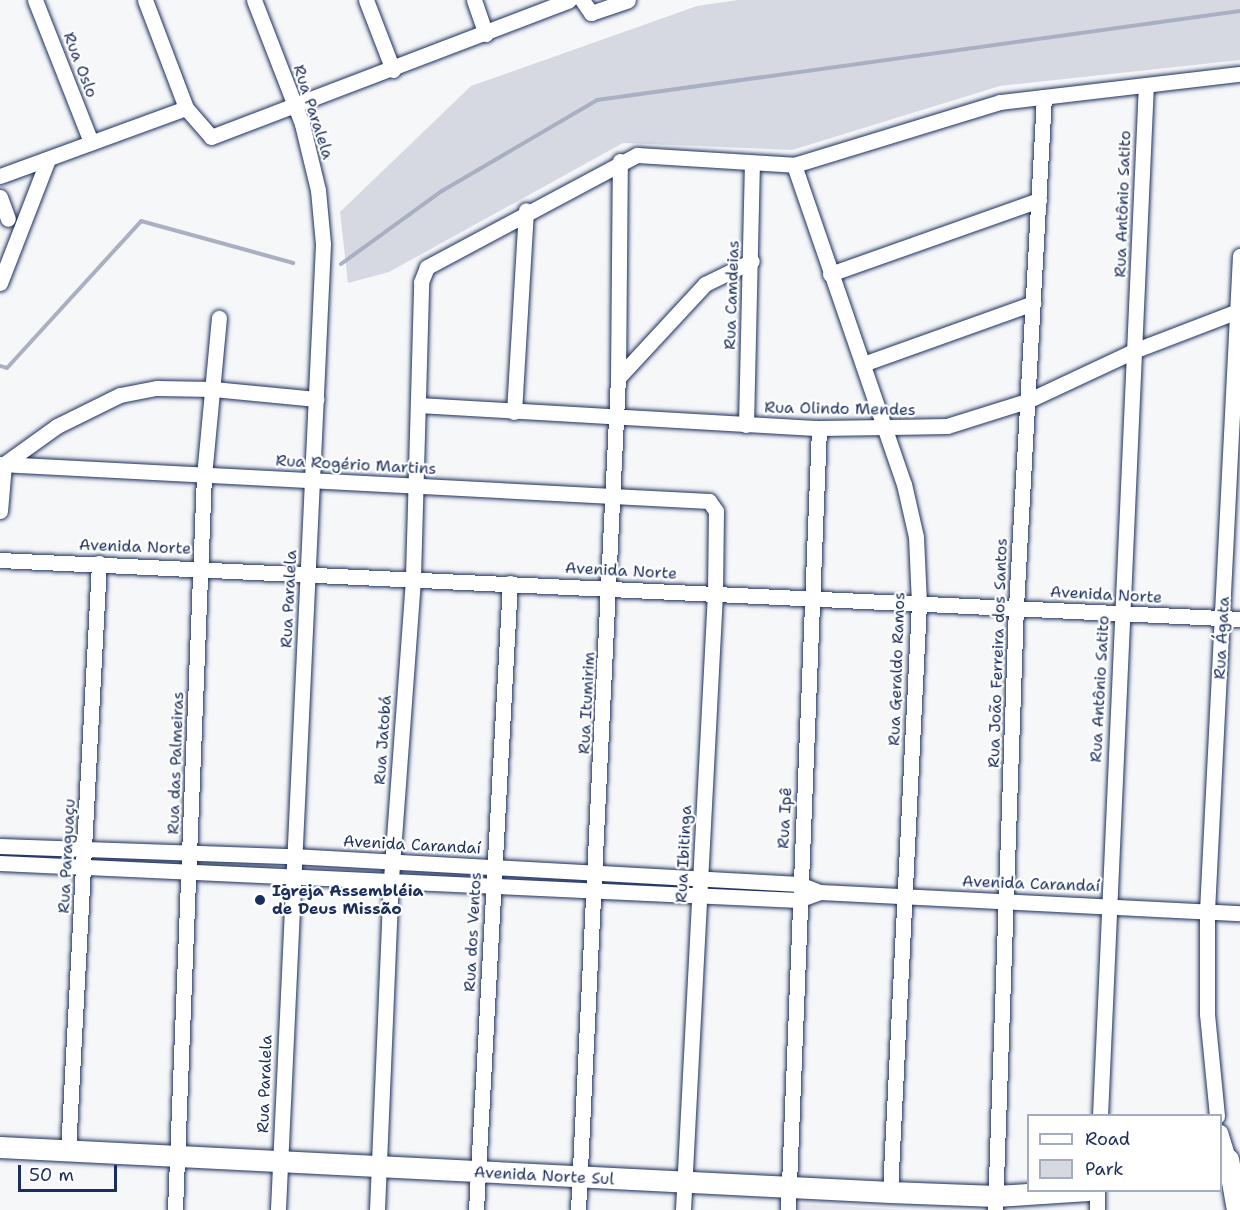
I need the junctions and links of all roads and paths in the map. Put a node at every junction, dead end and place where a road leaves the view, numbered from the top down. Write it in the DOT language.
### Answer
graph roads {
  1 [pos="35,0"];
  2 [pos="145,0"];
  3 [pos="254,0"];
  4 [pos="366,0"];
  5 [pos="474,0"];
  6 [pos="569,0"];
  7 [pos="582,0"];
  8 [pos="628,0"];
  9 [pos="486,34"];
  10 [pos="393,70"];
  11 [pos="1240,74"];
  12 [pos="1146,85"];
  13 [pos="1044,97"];
  14 [pos="295,106"];
  15 [pos="186,108"];
  16 [pos="91,142"];
  17 [pos="48,159"];
  18 [pos="620,160"];
  19 [pos="794,165"];
  20 [pos="752,167"];
  21 [pos="0,176"];
  22 [pos="0,197"];
  23 [pos="1039,200"];
  24 [pos="526,210"];
  25 [pos="10,220"];
  26 [pos="1240,256"];
  27 [pos="752,261"];
  28 [pos="830,274"];
  29 [pos="0,283"];
  30 [pos="1033,303"];
  31 [pos="1238,311"];
  32 [pos="219,318"];
  33 [pos="1136,350"];
  34 [pos="863,364"];
  35 [pos="618,378"];
  36 [pos="213,389"];
  37 [pos="316,399"];
  38 [pos="1027,401"];
  39 [pos="418,405"];
  40 [pos="514,412"];
  41 [pos="618,420"];
  42 [pos="746,425"];
  43 [pos="819,428"];
  44 [pos="885,428"];
  45 [pos="2,464"];
  46 [pos="204,476"];
  47 [pos="313,480"];
  48 [pos="415,485"];
  49 [pos="617,495"];
  50 [pos="709,501"];
  51 [pos="0,511"];
  52 [pos="0,560"];
  53 [pos="99,563"];
  54 [pos="200,568"];
  55 [pos="309,574"];
  56 [pos="413,577"];
  57 [pos="510,583"];
  58 [pos="611,588"];
  59 [pos="715,593"];
  60 [pos="816,597"];
  61 [pos="919,603"];
  62 [pos="1016,608"];
  63 [pos="1122,614"];
  64 [pos="1224,618"];
  65 [pos="1240,619"];
  66 [pos="0,846"];
  67 [pos="86,849"];
  68 [pos="191,853"];
  69 [pos="292,856"];
  70 [pos="392,862"];
  71 [pos="0,863"];
  72 [pos="85,866"];
  73 [pos="494,868"];
  74 [pos="191,870"];
  75 [pos="596,872"];
  76 [pos="291,874"];
  77 [pos="700,878"];
  78 [pos="391,879"];
  79 [pos="799,884"];
  80 [pos="493,886"];
  81 [pos="595,891"];
  82 [pos="820,892"];
  83 [pos="700,895"];
  84 [pos="907,896"];
  85 [pos="798,900"];
  86 [pos="1005,902"];
  87 [pos="1107,905"];
  88 [pos="1207,911"];
  89 [pos="1240,913"];
  90 [pos="1100,1114"];
  91 [pos="1218,1114"];
  92 [pos="1222,1135"];
  93 [pos="0,1147"];
  94 [pos="68,1151"];
  95 [pos="177,1159"];
  96 [pos="1230,1159"];
  97 [pos="280,1164"];
  98 [pos="379,1167"];
  99 [pos="476,1173"];
  100 [pos="579,1177"];
  101 [pos="685,1184"];
  102 [pos="789,1187"];
  103 [pos="890,1192"];
  104 [pos="1080,1192"];
  105 [pos="1097,1192"];
  106 [pos="995,1203"];
  107 [pos="175,1210"];
  108 [pos="278,1210"];
  109 [pos="377,1210"];
  110 [pos="476,1210"];
  111 [pos="578,1210"];
  112 [pos="683,1210"];
  113 [pos="788,1210"];
  114 [pos="1097,1210"];
  115 [pos="1237,1210"];
  1 -- 16 [label="street, Rua Oslo"];
  2 -- 15 [label="street"];
  3 -- 14 [label="street, Rua Paralela"];
  4 -- 10 [label="street"];
  5 -- 9 [label="street"];
  6 -- 9 [label="street"];
  7 -- 8 [label="street"];
  9 -- 10 [label="street"];
  10 -- 14 [label="street"];
  11 -- 12 [label="street"];
  12 -- 13 [label="street"];
  12 -- 33 [label="street, Rua Antônio Satito"];
  13 -- 19 [label="street"];
  13 -- 23 [label="street, Rua João Ferreira dos Santos"];
  14 -- 15 [label="street"];
  14 -- 37 [label="street, Rua Paralela"];
  15 -- 16 [label="street"];
  16 -- 17 [label="street"];
  17 -- 21 [label="street"];
  17 -- 25 [label="street"];
  18 -- 20 [label="street"];
  18 -- 24 [label="street"];
  18 -- 35 [label="street, Rua Itumirim"];
  19 -- 20 [label="street"];
  19 -- 28 [label="street, Rua Geraldo Ramos"];
  20 -- 27 [label="street, Rua Camdeias"];
  22 -- 25 [label="street"];
  23 -- 28 [label="street"];
  23 -- 30 [label="street, Rua João Ferreira dos Santos"];
  24 -- 39 [label="street, Rua Jatobá"];
  24 -- 40 [label="street"];
  25 -- 29 [label="street"];
  26 -- 31 [label="street, Rua Ágata"];
  27 -- 35 [label="street"];
  27 -- 42 [label="street, Rua Camdeias"];
  28 -- 34 [label="street, Rua Geraldo Ramos"];
  30 -- 34 [label="street"];
  30 -- 38 [label="street, Rua João Ferreira dos Santos"];
  31 -- 33 [label="street, Rua Olindo Mendes"];
  31 -- 64 [label="street, Rua Ágata"];
  32 -- 36 [label="street, Rua das Palmeiras"];
  33 -- 38 [label="street, Rua Olindo Mendes"];
  33 -- 63 [label="street, Rua Antônio Satito"];
  34 -- 44 [label="street, Rua Geraldo Ramos"];
  35 -- 41 [label="street, Rua Itumirim"];
  36 -- 37 [label="street"];
  36 -- 45 [label="street"];
  36 -- 46 [label="street, Rua das Palmeiras"];
  37 -- 47 [label="street, Rua Paralela"];
  38 -- 44 [label="street, Rua Olindo Mendes"];
  38 -- 62 [label="street, Rua João Ferreira dos Santos"];
  39 -- 40 [label="street, Rua Olindo Mendes"];
  39 -- 48 [label="street, Rua Jatobá"];
  40 -- 41 [label="street, Rua Olindo Mendes"];
  41 -- 42 [label="street, Rua Olindo Mendes"];
  41 -- 49 [label="street, Rua Itumirim"];
  42 -- 43 [label="street, Rua Olindo Mendes"];
  43 -- 44 [label="street, Rua Olindo Mendes"];
  43 -- 60 [label="street, Rua Ipê"];
  44 -- 61 [label="street, Rua Geraldo Ramos"];
  45 -- 46 [label="street, Rua Rogério Martins"];
  45 -- 51 [label="street"];
  46 -- 47 [label="street, Rua Rogério Martins"];
  46 -- 54 [label="street, Rua das Palmeiras"];
  47 -- 48 [label="street, Rua Rogério Martins"];
  47 -- 55 [label="street, Rua Paralela"];
  48 -- 49 [label="street, Rua Rogério Martins"];
  48 -- 56 [label="street, Rua Jatobá"];
  49 -- 50 [label="street, Rua Rogério Martins"];
  49 -- 58 [label="street, Rua Itumirim"];
  50 -- 59 [label="street, Rua Ibitinga"];
  52 -- 53 [label="street, Avenida Norte"];
  53 -- 54 [label="street, Avenida Norte"];
  53 -- 67 [label="street, Rua Paraguaçu"];
  54 -- 55 [label="street, Avenida Norte"];
  54 -- 68 [label="street, Rua das Palmeiras"];
  55 -- 56 [label="street, Avenida Norte"];
  55 -- 69 [label="street, Rua Paralela"];
  56 -- 57 [label="street, Avenida Norte"];
  56 -- 70 [label="street, Rua Jatobá"];
  57 -- 58 [label="street, Avenida Norte"];
  57 -- 73 [label="street, Rua dos Ventos"];
  58 -- 59 [label="street, Avenida Norte"];
  58 -- 75 [label="street, Rua Itumirim"];
  59 -- 60 [label="street, Avenida Norte"];
  59 -- 77 [label="street, Rua Ibitinga"];
  60 -- 61 [label="street, Avenida Norte"];
  60 -- 79 [label="street, Rua Ipê"];
  61 -- 62 [label="street, Avenida Norte"];
  61 -- 84 [label="street, Rua Geraldo Ramos"];
  62 -- 63 [label="street, Avenida Norte"];
  62 -- 86 [label="street, Rua João Ferreira dos Santos"];
  63 -- 64 [label="street, Avenida Norte"];
  63 -- 87 [label="street, Rua Antônio Satito"];
  64 -- 65 [label="street, Avenida Norte"];
  64 -- 88 [label="street, Rua Ágata"];
  66 -- 67 [label="street, Avenida Carandaí"];
  67 -- 68 [label="street, Avenida Carandaí"];
  67 -- 72 [label="street, Rua Paraguaçu"];
  68 -- 69 [label="street, Avenida Carandaí"];
  68 -- 74 [label="street, Rua das Palmeiras"];
  69 -- 70 [label="street, Avenida Carandaí"];
  69 -- 76 [label="street, Rua Paralela"];
  70 -- 73 [label="street, Avenida Carandaí"];
  70 -- 78 [label="street, Rua Jatobá"];
  71 -- 72 [label="street, Avenida Carandaí"];
  72 -- 74 [label="street, Avenida Carandaí"];
  72 -- 94 [label="street, Rua Paraguaçu"];
  73 -- 75 [label="street, Avenida Carandaí"];
  73 -- 80 [label="street, Rua dos Ventos"];
  74 -- 76 [label="street, Avenida Carandaí"];
  74 -- 95 [label="street, Rua das Palmeiras"];
  75 -- 77 [label="street, Avenida Carandaí"];
  75 -- 81 [label="street, Rua Itumirim"];
  76 -- 78 [label="street, Avenida Carandaí"];
  76 -- 97 [label="street, Rua Paralela"];
  77 -- 79 [label="street, Avenida Carandaí"];
  77 -- 83 [label="street, Rua Ibitinga"];
  78 -- 80 [label="street, Avenida Carandaí"];
  78 -- 98 [label="street, Rua Jatobá"];
  79 -- 82 [label="street, Avenida Carandaí"];
  79 -- 85 [label="street, Rua Ipê"];
  80 -- 81 [label="street, Avenida Carandaí"];
  80 -- 99 [label="street, Rua dos Ventos"];
  81 -- 83 [label="street, Avenida Carandaí"];
  81 -- 100 [label="street, Rua Itumirim"];
  82 -- 84 [label="street, Avenida Carandaí"];
  82 -- 85 [label="street, Avenida Carandaí"];
  83 -- 85 [label="street, Avenida Carandaí"];
  83 -- 101 [label="street, Rua Ibitinga"];
  84 -- 86 [label="street, Avenida Carandaí"];
  84 -- 103 [label="street, Rua Geraldo Ramos"];
  85 -- 102 [label="street, Rua Ipê"];
  86 -- 87 [label="street, Avenida Carandaí"];
  86 -- 106 [label="street, Rua João Ferreira dos Santos"];
  87 -- 88 [label="street, Avenida Carandaí"];
  87 -- 90 [label="street, Rua Antônio Satito"];
  88 -- 89 [label="street, Avenida Carandaí"];
  88 -- 91 [label="street, Rua Ágata"];
  92 -- 96 [label="street"];
  93 -- 94 [label="street, Avenida Norte Sul"];
  94 -- 95 [label="street, Avenida Norte Sul"];
  95 -- 97 [label="street, Avenida Norte Sul"];
  95 -- 107 [label="street, Rua das Palmeiras"];
  96 -- 115 [label="street"];
  97 -- 98 [label="street, Avenida Norte Sul"];
  97 -- 108 [label="street, Rua Paralela"];
  98 -- 99 [label="street, Avenida Norte Sul"];
  98 -- 109 [label="street, Rua Jatobá"];
  99 -- 100 [label="street, Avenida Norte Sul"];
  99 -- 110 [label="street, Rua dos Ventos"];
  100 -- 101 [label="street, Avenida Norte Sul"];
  100 -- 111 [label="street, Rua Itumirim"];
  101 -- 102 [label="street, Avenida Norte Sul"];
  101 -- 112 [label="street, Rua Ibitinga"];
  102 -- 103 [label="street, Avenida Norte Sul"];
  102 -- 113 [label="street, Rua Ipê"];
  103 -- 106 [label="street, Avenida Norte Sul"];
  104 -- 106 [label="street, Avenida Norte Sul"];
  105 -- 114 [label="street"];
}
